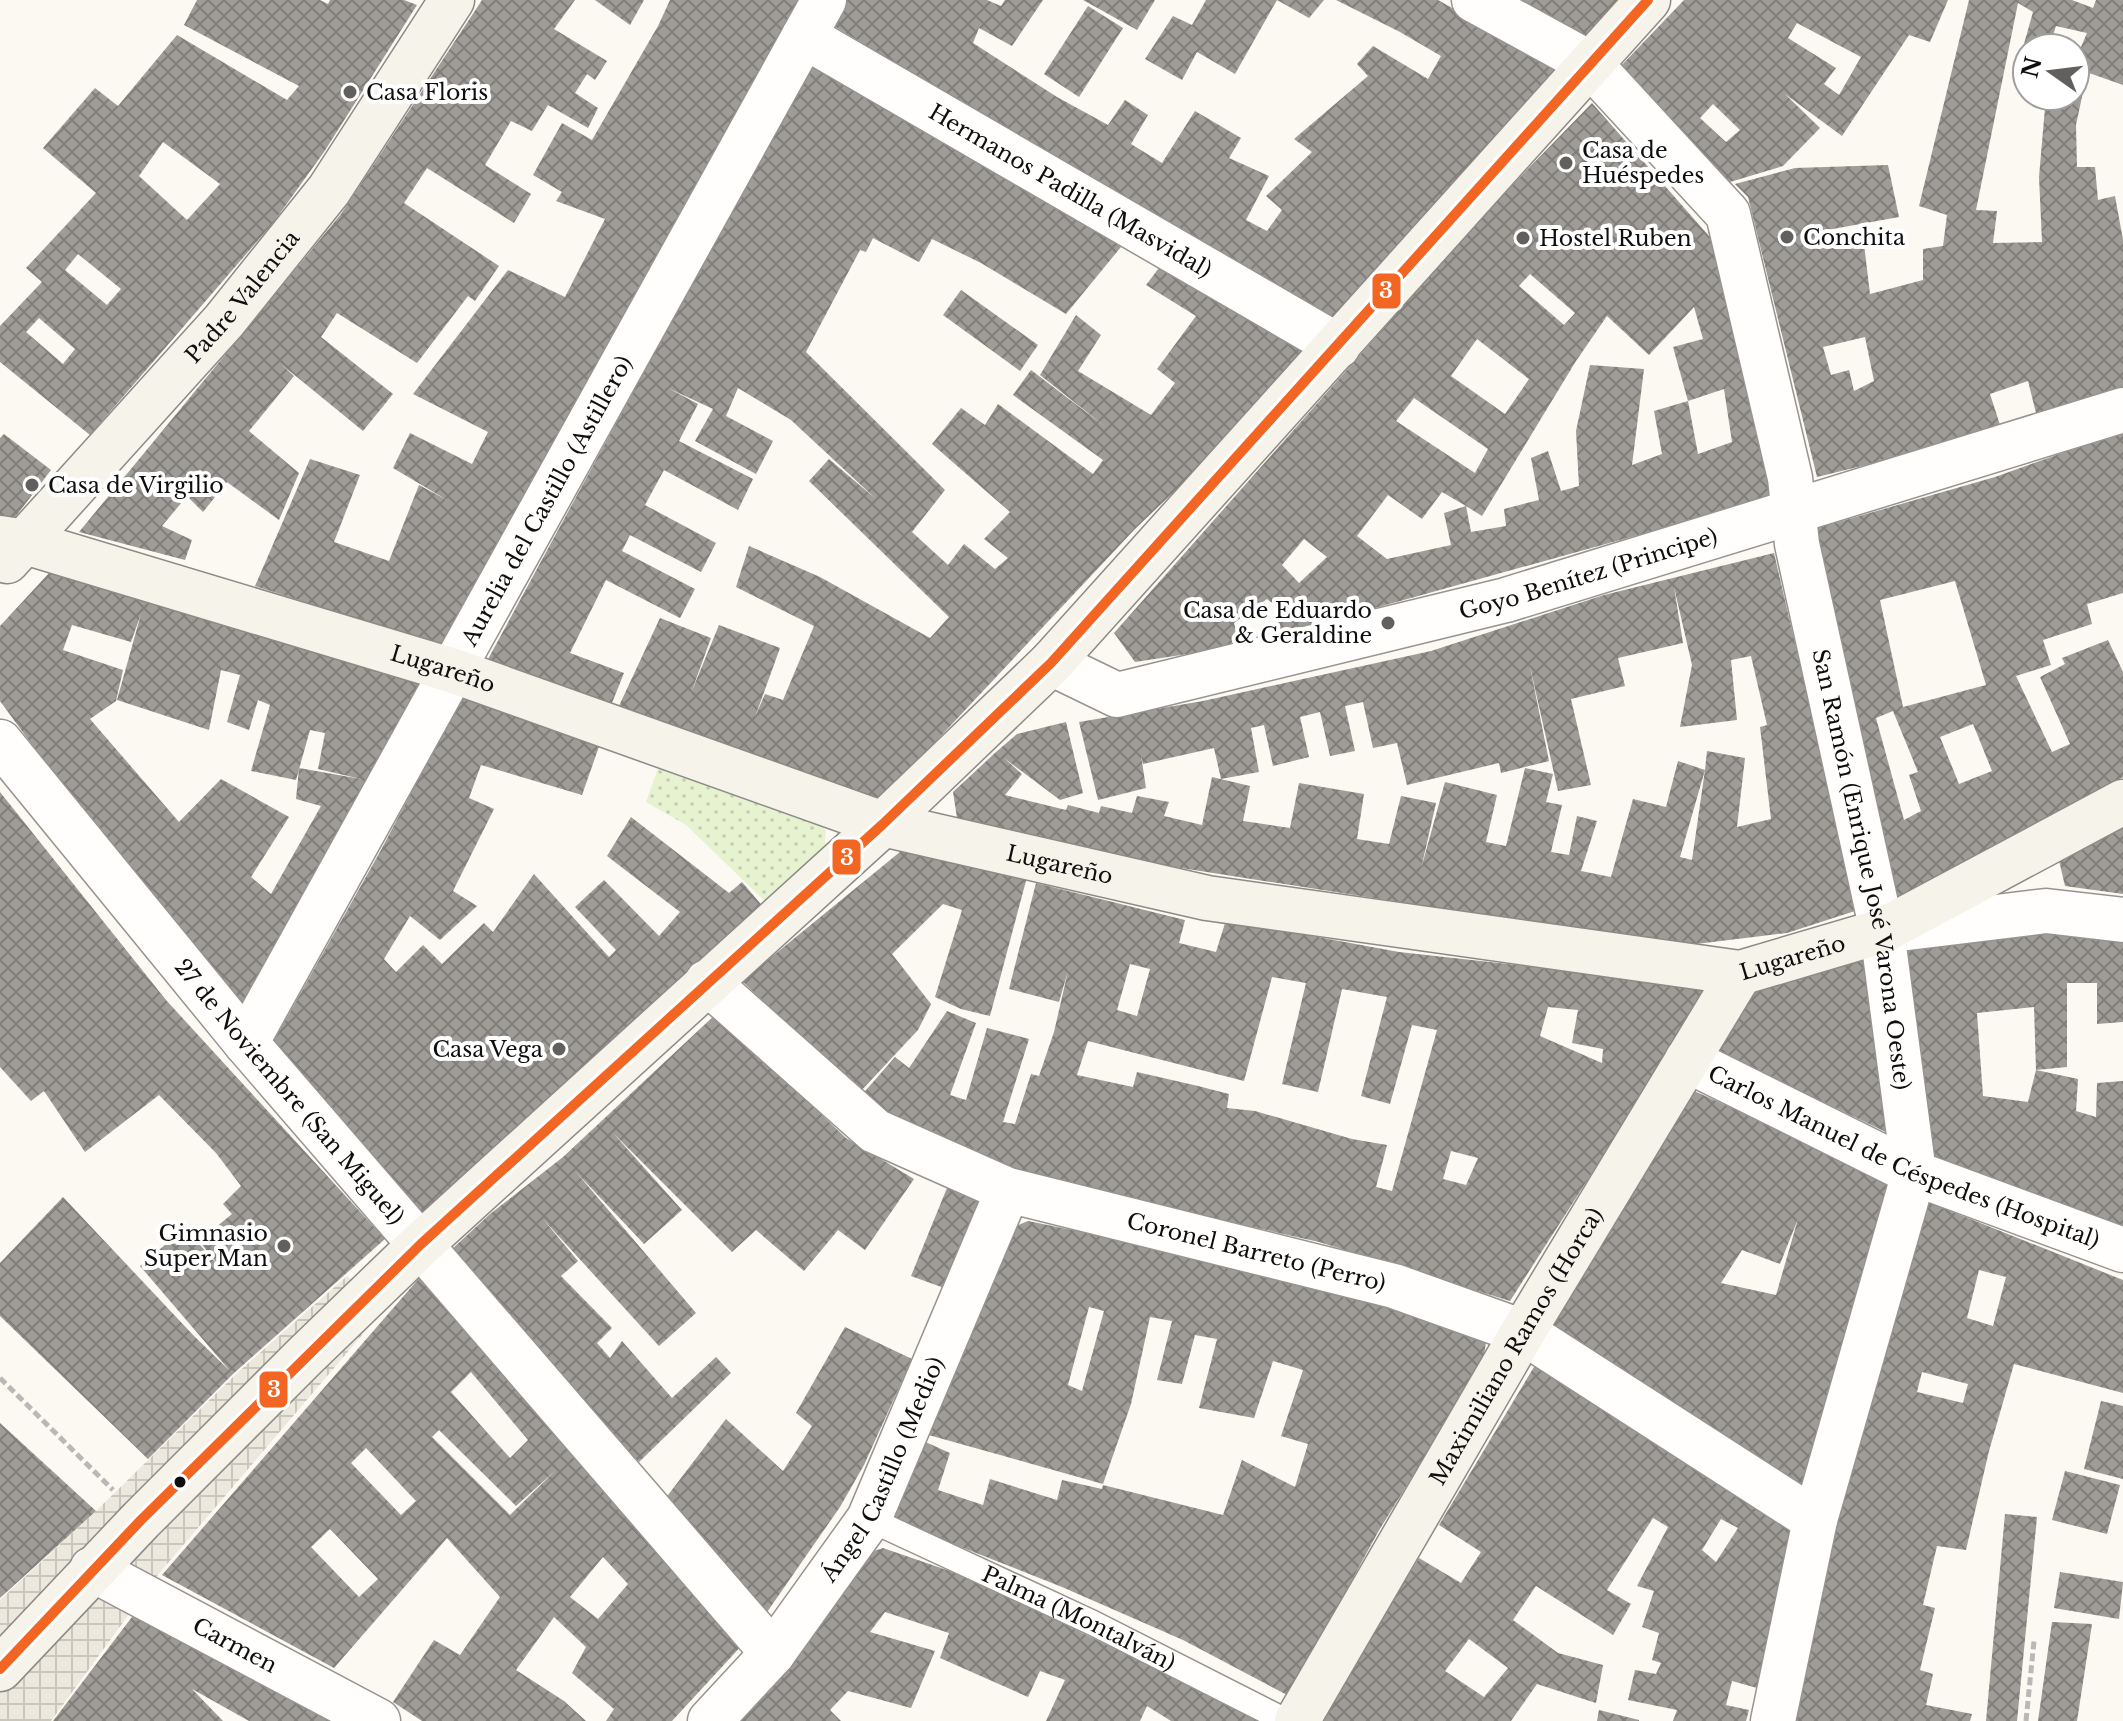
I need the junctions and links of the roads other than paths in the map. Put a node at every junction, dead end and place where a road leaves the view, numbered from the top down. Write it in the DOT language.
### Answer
graph roads {
  1 [pos="451,0"];
  2 [pos="1474,0"];
  3 [pos="1648,0"];
  4 [pos="814,18"];
  5 [pos="1589,63"];
  6 [pos="1338,346"];
  7 [pos="2123,410"];
  8 [pos="1795,512"];
  9 [pos="8,550"];
  10 [pos="1051,663"];
  11 [pos="454,671"];
  12 [pos="0,742"];
  13 [pos="2123,802"];
  14 [pos="830,805"];
  15 [pos="883,824"];
  16 [pos="840,863"];
  17 [pos="2123,920"];
  18 [pos="1882,931"];
  19 [pos="1740,973"];
  20 [pos="707,982"];
  21 [pos="246,1043"];
  22 [pos="1687,1060"];
  23 [pos="1914,1173"];
  24 [pos="1008,1190"];
  25 [pos="421,1244"];
  26 [pos="2123,1250"];
  27 [pos="1523,1332"];
  28 [pos="869,1519"];
  29 [pos="1815,1520"];
  30 [pos="92,1569"];
  31 [pos="773,1653"];
  32 [pos="0,1669"];
  33 [pos="378,1721"];
  34 [pos="710,1721"];
  35 [pos="1286,1721"];
  36 [pos="1297,1721"];
  37 [pos="1773,1721"];
  1 -- 9 [label="street, Padre Valencia"];
  2 -- 5 [label="street, San Ramón (Enrique José Varona Oeste)"];
  3 -- 5 [label="street"];
  4 -- 6 [label="street, Hermanos Padilla (Masvidal)"];
  4 -- 11 [label="street, Aurelia del Castillo (Astillero)"];
  5 -- 6 [label="street"];
  5 -- 8 [label="street, San Ramón (Enrique José Varona Oeste)"];
  6 -- 10 [label="street"];
  7 -- 8 [label="street, Goyo Benítez (Principe)"];
  8 -- 10 [label="street, Goyo Benítez (Principe)"];
  8 -- 18 [label="street, San Ramón (Enrique José Varona Oeste)"];
  9 -- 11 [label="street, Lugareño"];
  10 -- 15 [label="street"];
  11 -- 14 [label="street, Lugareño"];
  11 -- 21 [label="street, Aurelia del Castillo (Astillero)"];
  12 -- 21 [label="street, 27 de Noviembre (San Miguel)"];
  13 -- 18 [label="street, Lugareño"];
  14 -- 15 [label="street, Lugareño"];
  14 -- 16 [label="street"];
  15 -- 16 [label="street"];
  15 -- 19 [label="street, Lugareño"];
  16 -- 20 [label="street"];
  17 -- 18 [label="street"];
  18 -- 19 [label="street, Lugareño"];
  18 -- 23 [label="street, San Ramón (Enrique José Varona Oeste)"];
  19 -- 22 [label="street, Maximiliano Ramos (Horca)"];
  20 -- 24 [label="street, Coronel Barreto (Perro)"];
  20 -- 25 [label="street"];
  21 -- 25 [label="street, 27 de Noviembre (San Miguel)"];
  22 -- 23 [label="street, Carlos Manuel de Céspedes (Hospital)"];
  22 -- 27 [label="street, Maximiliano Ramos (Horca)"];
  23 -- 26 [label="street, Carlos Manuel de Céspedes (Hospital)"];
  23 -- 29 [label="street, San Ramón (Enrique José Varona Oeste)"];
  24 -- 27 [label="street, Coronel Barreto (Perro)"];
  24 -- 28 [label="street, Ángel Castillo (Medio)"];
  25 -- 30 [label="street"];
  25 -- 31 [label="street, 27 de Noviembre (San Miguel)"];
  27 -- 29 [label="street, Coronel Barreto (Perro)"];
  27 -- 36 [label="street, Maximiliano Ramos (Horca)"];
  28 -- 31 [label="street, Ángel Castillo (Medio)"];
  28 -- 35 [label="lane, Palma (Montalván)"];
  29 -- 37 [label="street, San Ramón (Enrique José Varona Oeste)"];
  30 -- 32 [label="street"];
  30 -- 33 [label="street, Carmen"];
  31 -- 34 [label="street, Ángel Castillo (Medio)"];
}
